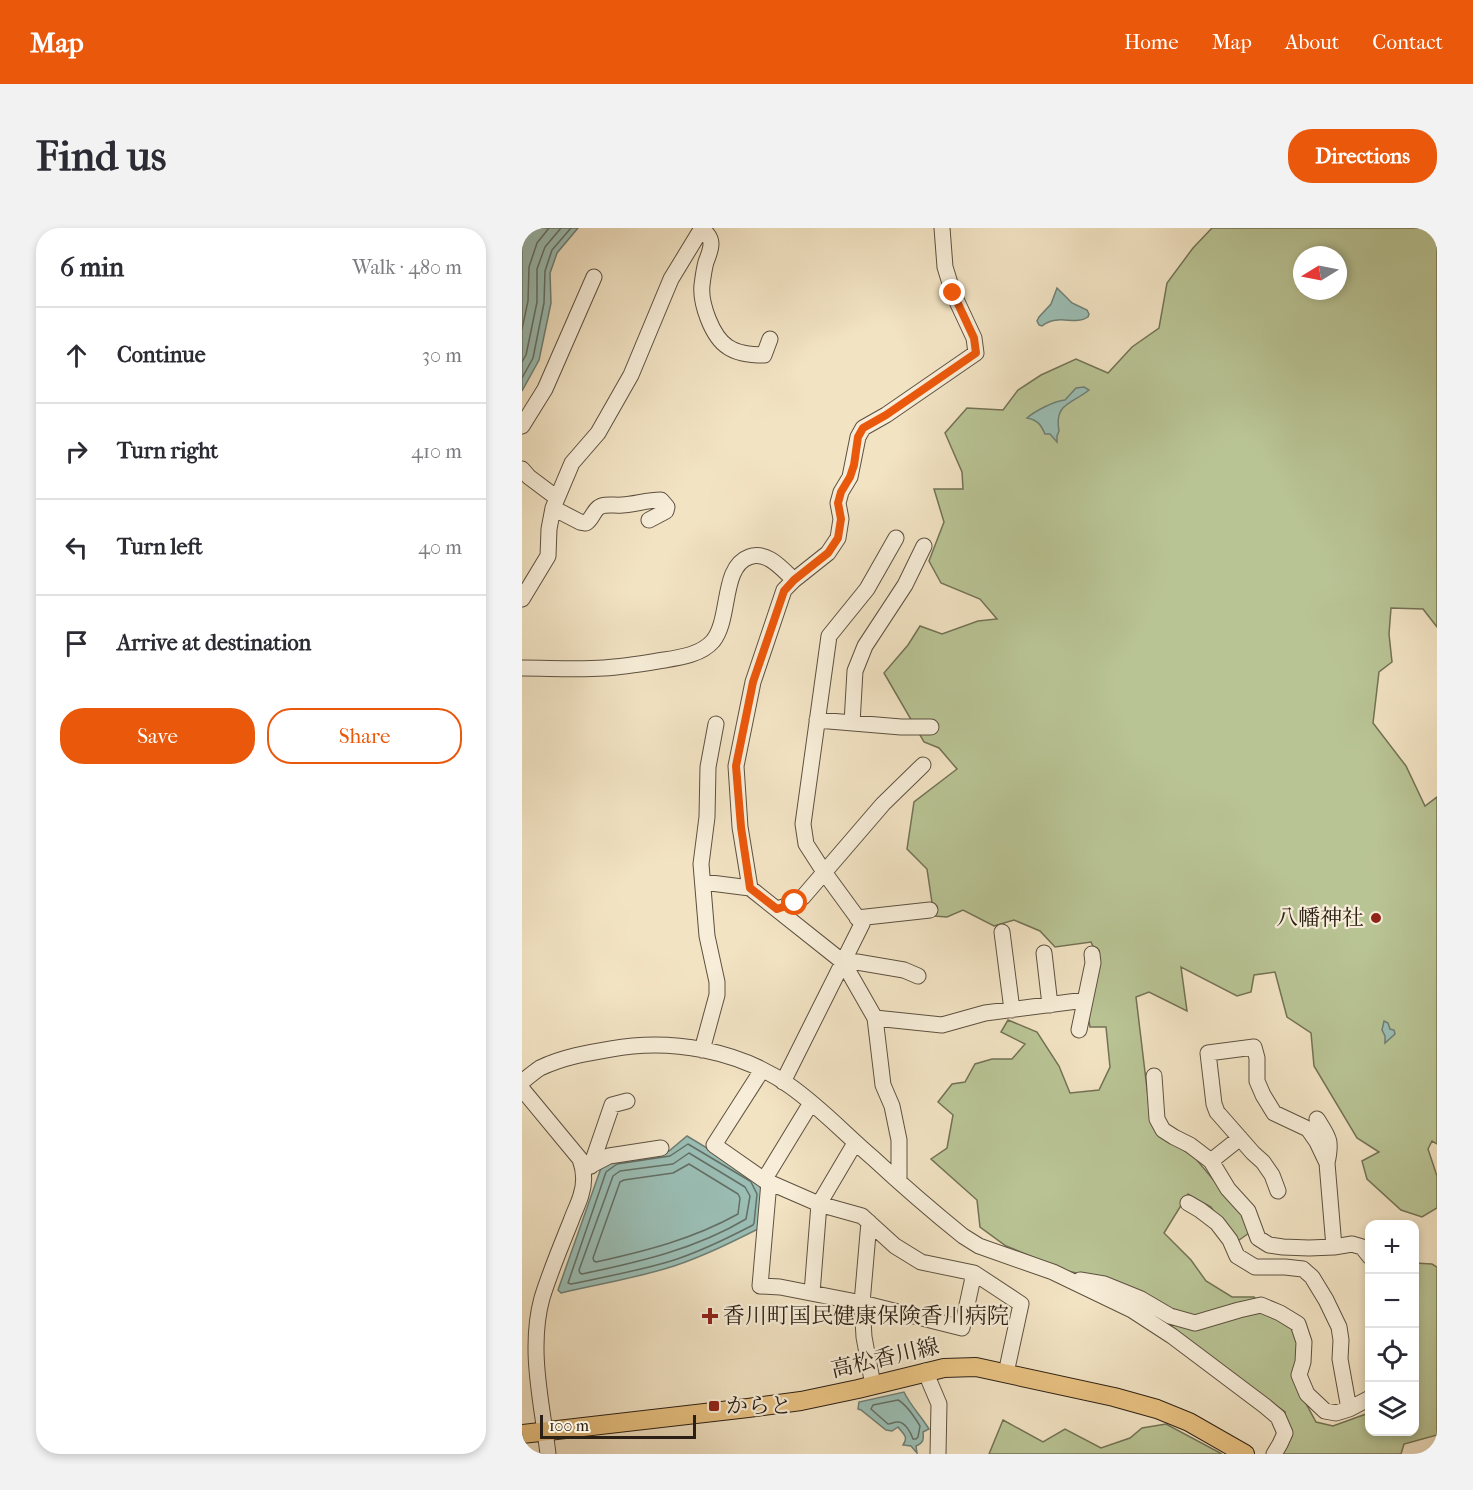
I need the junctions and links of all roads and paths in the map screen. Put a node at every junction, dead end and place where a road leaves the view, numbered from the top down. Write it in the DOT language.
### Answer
graph roads {
  1 [pos="702,228"];
  2 [pos="942,228"];
  3 [pos="594,277"];
  4 [pos="770,339"];
  5 [pos="522,426"];
  6 [pos="522,469"];
  7 [pos="555,503"];
  8 [pos="650,519"];
  9 [pos="896,538"];
  10 [pos="924,546"];
  11 [pos="794,580"];
  12 [pos="522,599"];
  13 [pos="522,668"];
  14 [pos="817,720"];
  15 [pos="852,723"];
  16 [pos="716,724"];
  17 [pos="931,727"];
  18 [pos="923,765"];
  19 [pos="824,872"];
  20 [pos="702,882"];
  21 [pos="750,888"];
  22 [pos="777,909"];
  23 [pos="930,910"];
  24 [pos="857,918"];
  25 [pos="1002,932"];
  26 [pos="1044,953"];
  27 [pos="1092,954"];
  28 [pos="843,962"];
  29 [pos="918,976"];
  30 [pos="1085,1000"];
  31 [pos="1050,1005"];
  32 [pos="1012,1010"];
  33 [pos="875,1018"];
  34 [pos="1079,1030"];
  35 [pos="702,1050"];
  36 [pos="762,1070"];
  37 [pos="1154,1076"];
  38 [pos="522,1082"];
  39 [pos="783,1082"];
  40 [pos="522,1089"];
  41 [pos="627,1101"];
  42 [pos="811,1103"];
  43 [pos="1317,1119"];
  44 [pos="1240,1138"];
  45 [pos="855,1143"];
  46 [pos="661,1148"];
  47 [pos="1211,1161"];
  48 [pos="1327,1163"];
  49 [pos="587,1167"];
  50 [pos="766,1181"];
  51 [pos="899,1181"];
  52 [pos="1278,1191"];
  53 [pos="1188,1203"];
  54 [pos="819,1204"];
  55 [pos="868,1222"];
  56 [pos="1334,1247"];
  57 [pos="1365,1250"];
  58 [pos="974,1273"];
  59 [pos="1075,1283"];
  60 [pos="812,1293"];
  61 [pos="862,1303"];
  62 [pos="925,1371"];
  63 [pos="1006,1372"];
  64 [pos="873,1385"];
  65 [pos="1365,1401"];
  66 [pos="1349,1409"];
  67 [pos="545,1431"];
  68 [pos="522,1434"];
  69 [pos="548,1454"];
  70 [pos="938,1454"];
  71 [pos="1245,1454"];
  72 [pos="1274,1454"];
  1 -- 4 [label="street"];
  1 -- 7 [label="street"];
  2 -- 11 [label="street"];
  3 -- 5 [label="street"];
  6 -- 7 [label="street"];
  7 -- 8 [label="street"];
  7 -- 12 [label="street"];
  9 -- 14 [label="street"];
  10 -- 15 [label="street"];
  11 -- 13 [label="street"];
  11 -- 21 [label="street"];
  14 -- 15 [label="street"];
  14 -- 19 [label="street"];
  15 -- 17 [label="street"];
  16 -- 20 [label="street"];
  18 -- 19 [label="street"];
  19 -- 22 [label="street"];
  19 -- 24 [label="street"];
  20 -- 21 [label="street"];
  20 -- 35 [label="street"];
  21 -- 22 [label="street"];
  22 -- 28 [label="street"];
  23 -- 24 [label="street"];
  24 -- 28 [label="street"];
  25 -- 32 [label="street"];
  26 -- 31 [label="street"];
  27 -- 30 [label="street"];
  28 -- 29 [label="street"];
  28 -- 33 [label="street"];
  28 -- 39 [label="street"];
  30 -- 31 [label="street"];
  30 -- 34 [label="street"];
  31 -- 32 [label="street"];
  32 -- 33 [label="street"];
  33 -- 51 [label="street"];
  35 -- 36 [label="street"];
  35 -- 38 [label="street"];
  36 -- 39 [label="street"];
  36 -- 50 [label="street"];
  37 -- 47 [label="street"];
  39 -- 42 [label="street"];
  40 -- 49 [label="street"];
  41 -- 49 [label="street"];
  42 -- 45 [label="street"];
  42 -- 50 [label="street"];
  43 -- 48 [label="street"];
  44 -- 47 [label="street"];
  44 -- 48 [label="street"];
  44 -- 52 [label="street"];
  45 -- 51 [label="street"];
  45 -- 54 [label="street"];
  46 -- 49 [label="street"];
  47 -- 56 [label="street"];
  48 -- 56 [label="street"];
  49 -- 67 [label="street"];
  50 -- 54 [label="street"];
  50 -- 60 [label="street"];
  51 -- 59 [label="street"];
  53 -- 66 [label="street"];
  54 -- 55 [label="street"];
  54 -- 60 [label="street"];
  55 -- 58 [label="street"];
  55 -- 61 [label="street"];
  56 -- 57 [label="street"];
  58 -- 61 [label="street"];
  58 -- 63 [label="street"];
  59 -- 66 [label="street"];
  59 -- 72 [label="street"];
  60 -- 61 [label="street"];
  61 -- 64 [label="street"];
  62 -- 63 [label="main road, 高松香川線"];
  62 -- 64 [label="main road, 高松香川線"];
  62 -- 70 [label="street"];
  63 -- 71 [label="main road, 高松香川線"];
  64 -- 67 [label="main road, 高松香川線"];
  65 -- 66 [label="street"];
  67 -- 68 [label="main road, 高松香川線"];
  67 -- 69 [label="street"];
}
